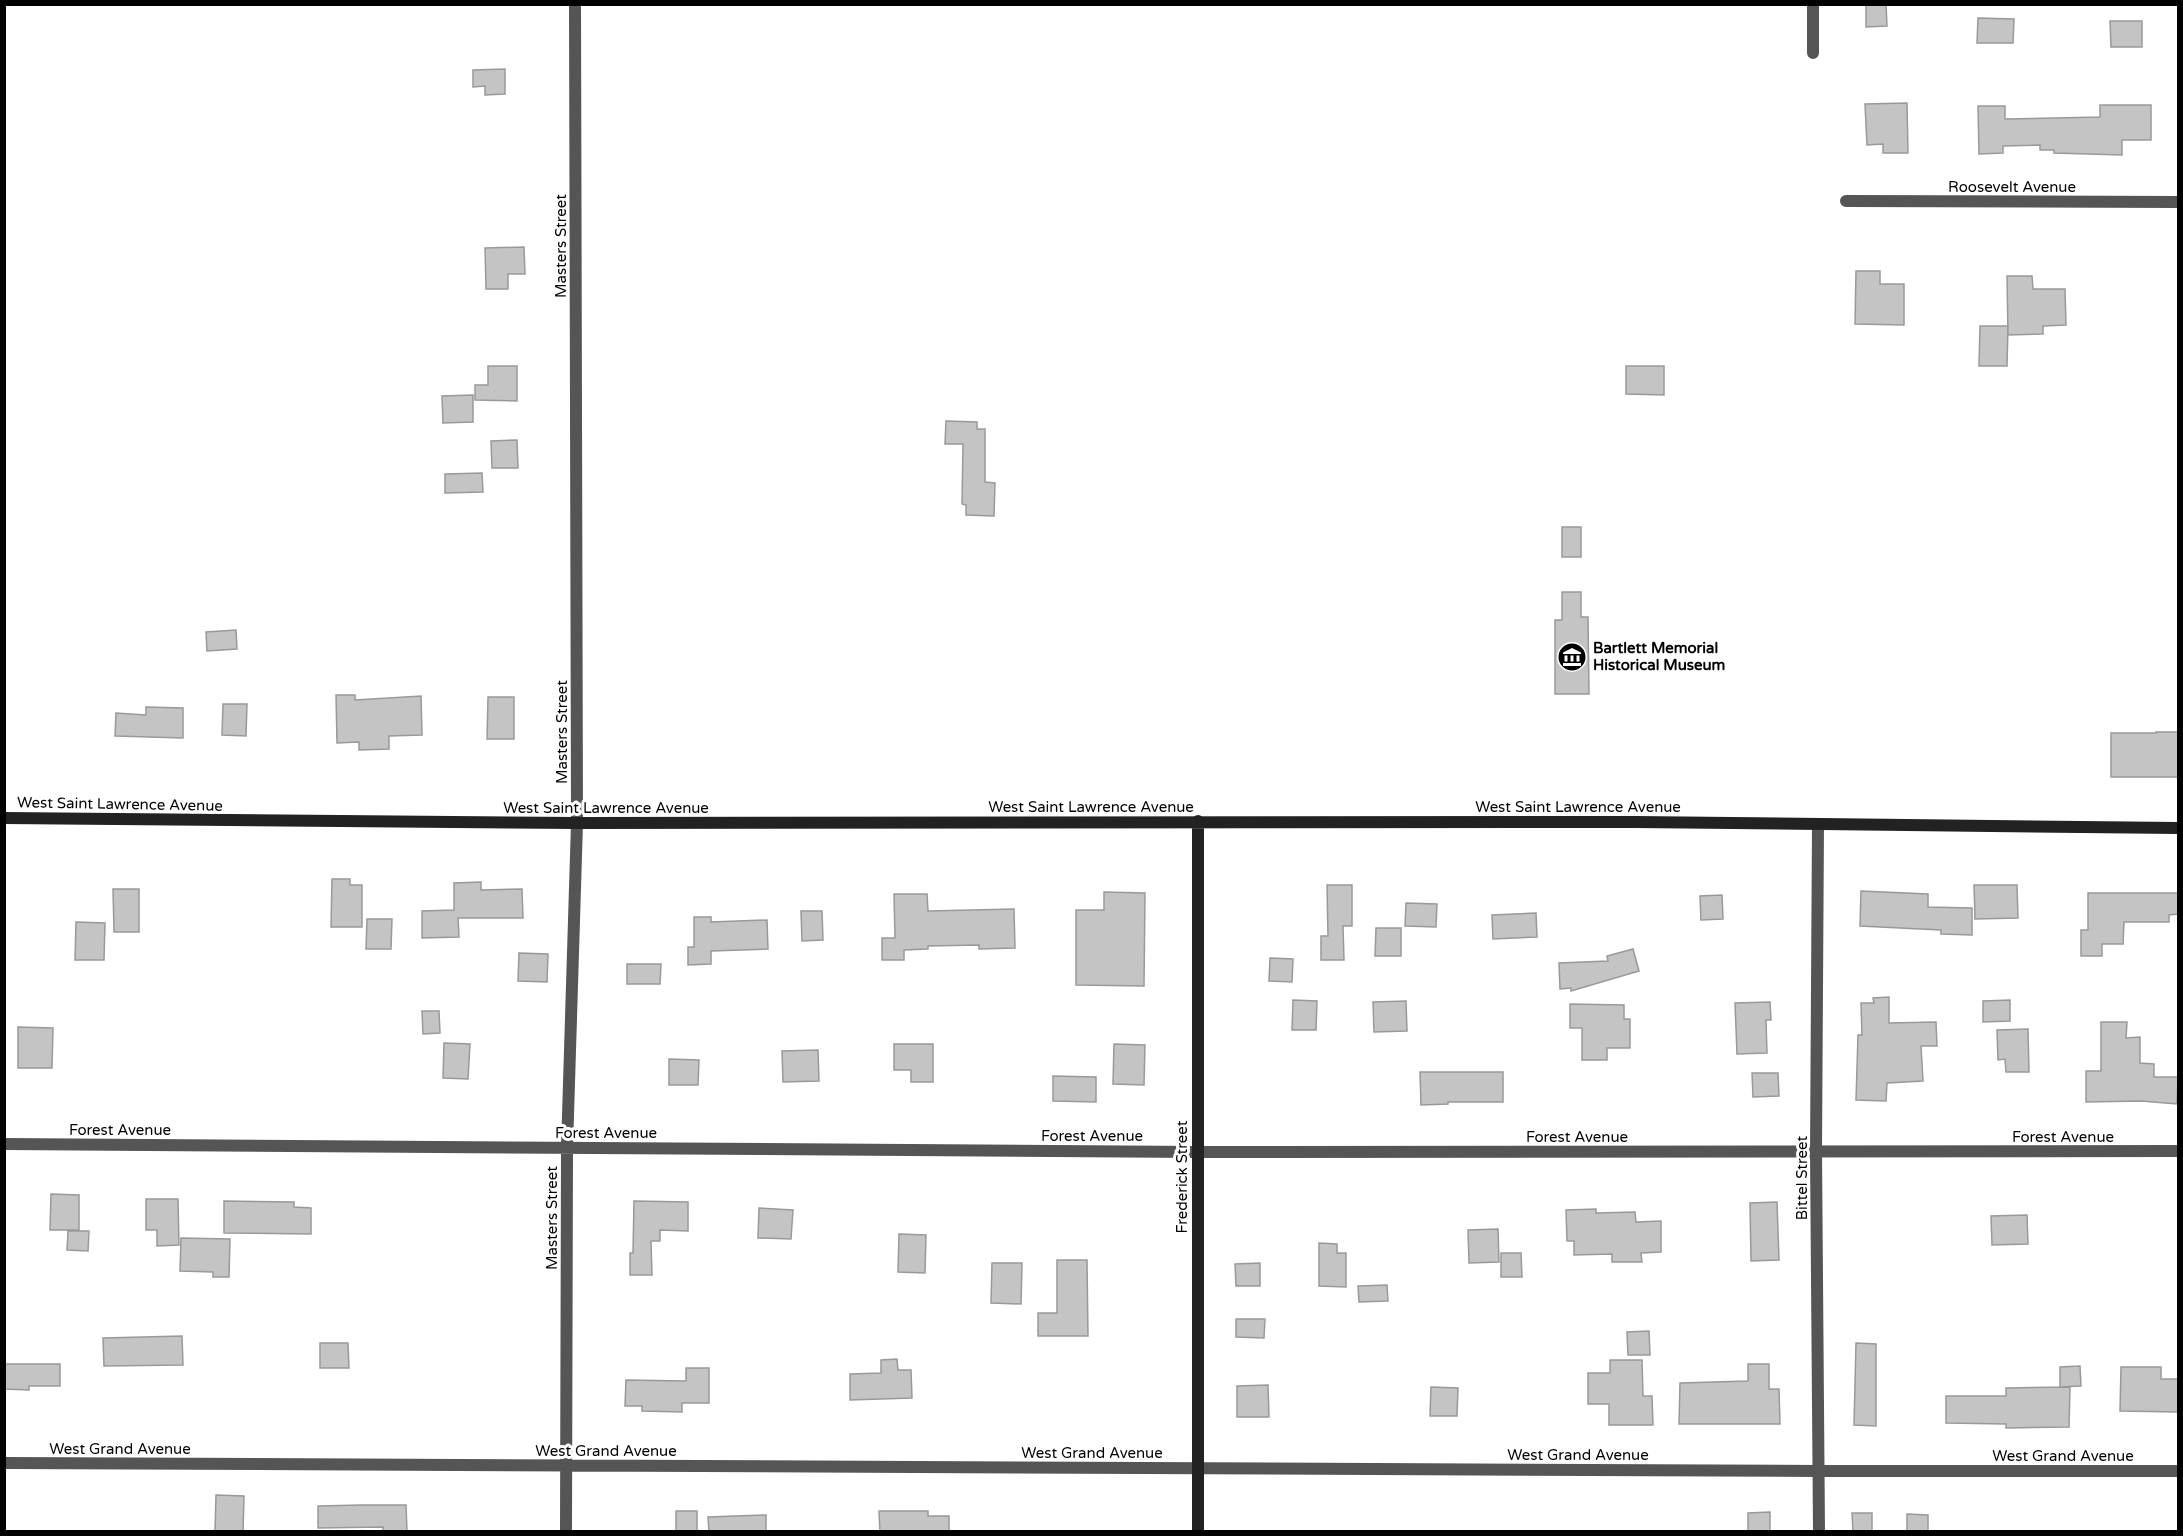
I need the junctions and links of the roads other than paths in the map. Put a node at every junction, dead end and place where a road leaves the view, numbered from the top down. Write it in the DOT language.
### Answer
graph roads {
  1 [pos="575,4"];
  2 [pos="1813,4"];
  3 [pos="1812,53"];
  4 [pos="1846,201"];
  5 [pos="2178,202"];
  6 [pos="4,818"];
  7 [pos="1198,822"];
  8 [pos="577,823"];
  9 [pos="1818,824"];
  10 [pos="2178,828"];
  11 [pos="4,1144"];
  12 [pos="567,1148"];
  13 [pos="1197,1152"];
  14 [pos="1816,1152"];
  15 [pos="2178,1152"];
  16 [pos="4,1463"];
  17 [pos="566,1466"];
  18 [pos="1198,1468"];
  19 [pos="1819,1471"];
  20 [pos="2178,1471"];
  21 [pos="566,1532"];
  22 [pos="1198,1532"];
  23 [pos="1819,1532"];
  1 -- 8 [label="street, Masters Street"];
  2 -- 3 [label="street"];
  4 -- 5 [label="street, Roosevelt Avenue"];
  6 -- 8 [label="street, West Saint Lawrence Avenue"];
  7 -- 8 [label="street, West Saint Lawrence Avenue"];
  7 -- 9 [label="street, West Saint Lawrence Avenue"];
  7 -- 13 [label="street, Frederick Street"];
  8 -- 12 [label="street, Masters Street"];
  9 -- 10 [label="street, West Saint Lawrence Avenue"];
  9 -- 14 [label="street, Bittel Street"];
  11 -- 12 [label="street, Forest Avenue"];
  12 -- 13 [label="street, Forest Avenue"];
  12 -- 17 [label="street, Masters Street"];
  13 -- 14 [label="street, Forest Avenue"];
  13 -- 18 [label="street, Frederick Street"];
  14 -- 15 [label="street, Forest Avenue"];
  14 -- 19 [label="street, Bittel Street"];
  16 -- 17 [label="street, West Grand Avenue"];
  17 -- 18 [label="street, West Grand Avenue"];
  17 -- 21 [label="street, Masters Street"];
  18 -- 19 [label="street, West Grand Avenue"];
  18 -- 22 [label="street, Frederick Street"];
  19 -- 20 [label="street, West Grand Avenue"];
  19 -- 23 [label="street, Bittel Street"];
}
